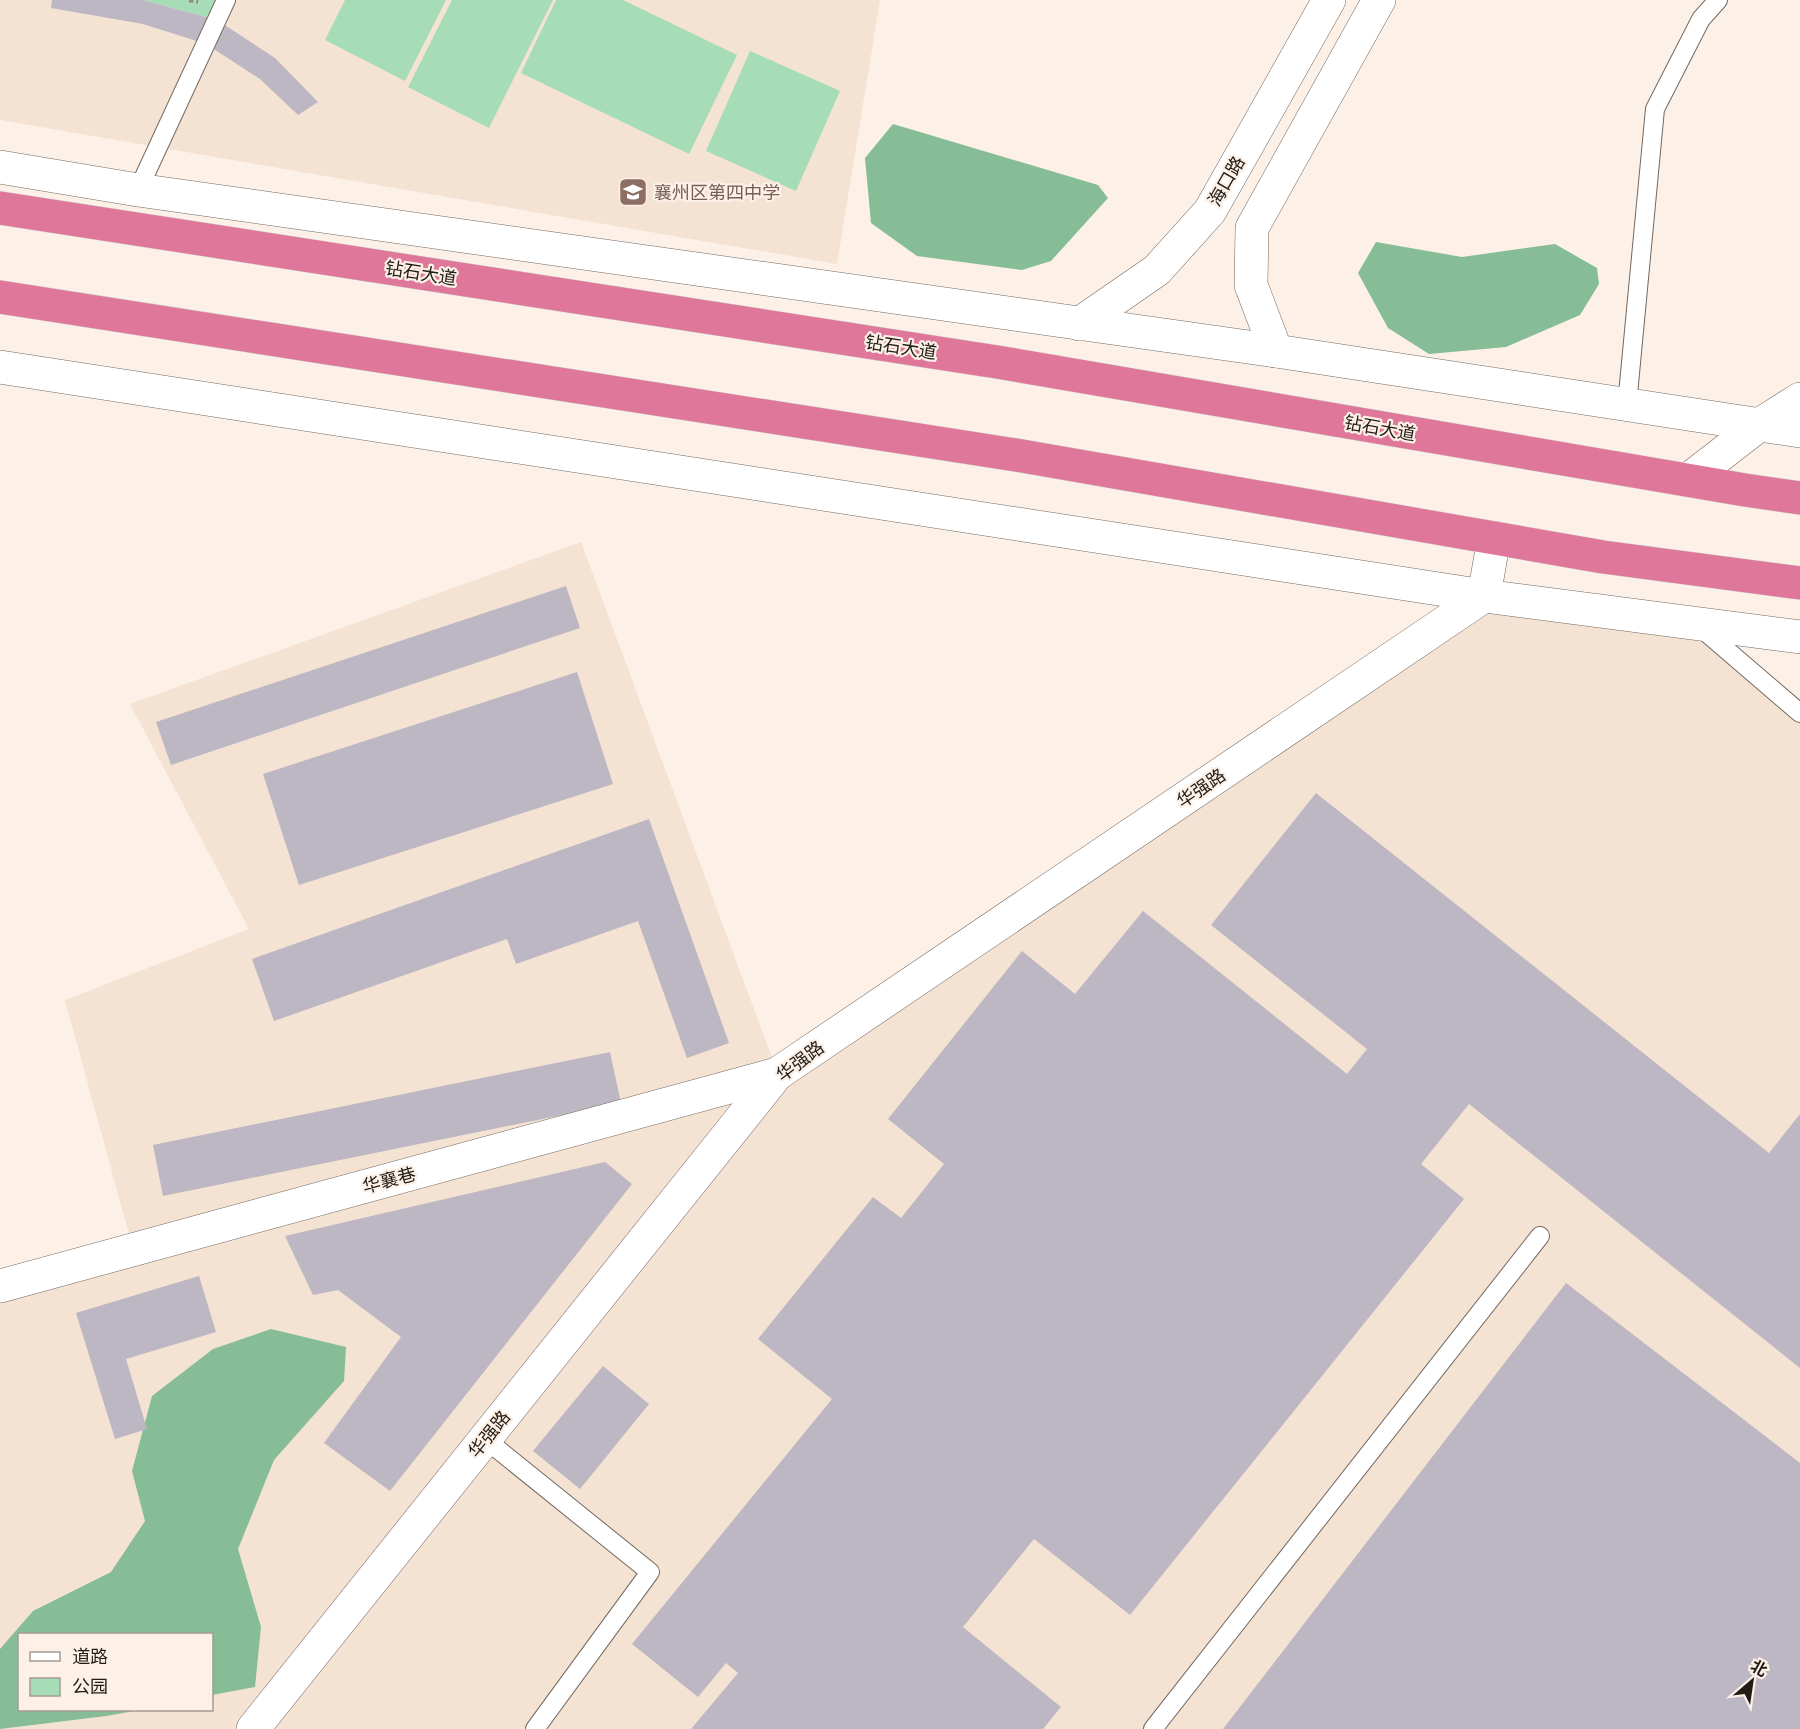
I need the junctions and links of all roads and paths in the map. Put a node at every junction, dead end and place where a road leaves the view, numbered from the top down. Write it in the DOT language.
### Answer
graph roads {
  1 [pos="226,0"];
  2 [pos="1329,0"];
  3 [pos="1379,0"];
  4 [pos="1718,0"];
  5 [pos="0,167"];
  6 [pos="138,190"];
  7 [pos="0,208"];
  8 [pos="121,227"];
  9 [pos="0,297"];
  10 [pos="1079,324"];
  11 [pos="1276,351"];
  12 [pos="0,367"];
  13 [pos="1800,399"];
  14 [pos="1627,405"];
  15 [pos="1759,425"];
  16 [pos="1800,431"];
  17 [pos="1688,480"];
  18 [pos="1800,498"];
  19 [pos="1494,538"];
  20 [pos="1800,583"];
  21 [pos="1484,596"];
  22 [pos="1695,623"];
  23 [pos="1800,637"];
  24 [pos="1800,713"];
  25 [pos="777,1074"];
  26 [pos="1540,1236"];
  27 [pos="0,1286"];
  28 [pos="485,1439"];
  29 [pos="253,1729"];
  30 [pos="535,1729"];
  31 [pos="1153,1729"];
  1 -- 6 [label="lane"];
  2 -- 10 [label="street, 海口路"];
  3 -- 11 [label="street"];
  4 -- 14 [label="lane"];
  5 -- 6 [label="street"];
  6 -- 8 [label="street"];
  6 -- 10 [label="street"];
  7 -- 8 [label="highway, 钻石大道"];
  8 -- 17 [label="highway, 钻石大道"];
  9 -- 19 [label="highway"];
  10 -- 11 [label="street"];
  11 -- 14 [label="street"];
  12 -- 21 [label="street"];
  13 -- 15 [label="street"];
  14 -- 15 [label="street"];
  15 -- 16 [label="street"];
  15 -- 17 [label="street"];
  17 -- 18 [label="highway, 钻石大道"];
  19 -- 20 [label="highway"];
  19 -- 21 [label="street"];
  21 -- 22 [label="street"];
  21 -- 25 [label="street, 华强路"];
  22 -- 23 [label="street"];
  22 -- 24 [label="lane"];
  25 -- 27 [label="street, 华襄巷"];
  25 -- 28 [label="street, 华强路"];
  26 -- 31 [label="lane"];
  28 -- 29 [label="street, 华强路"];
  28 -- 30 [label="lane"];
}
